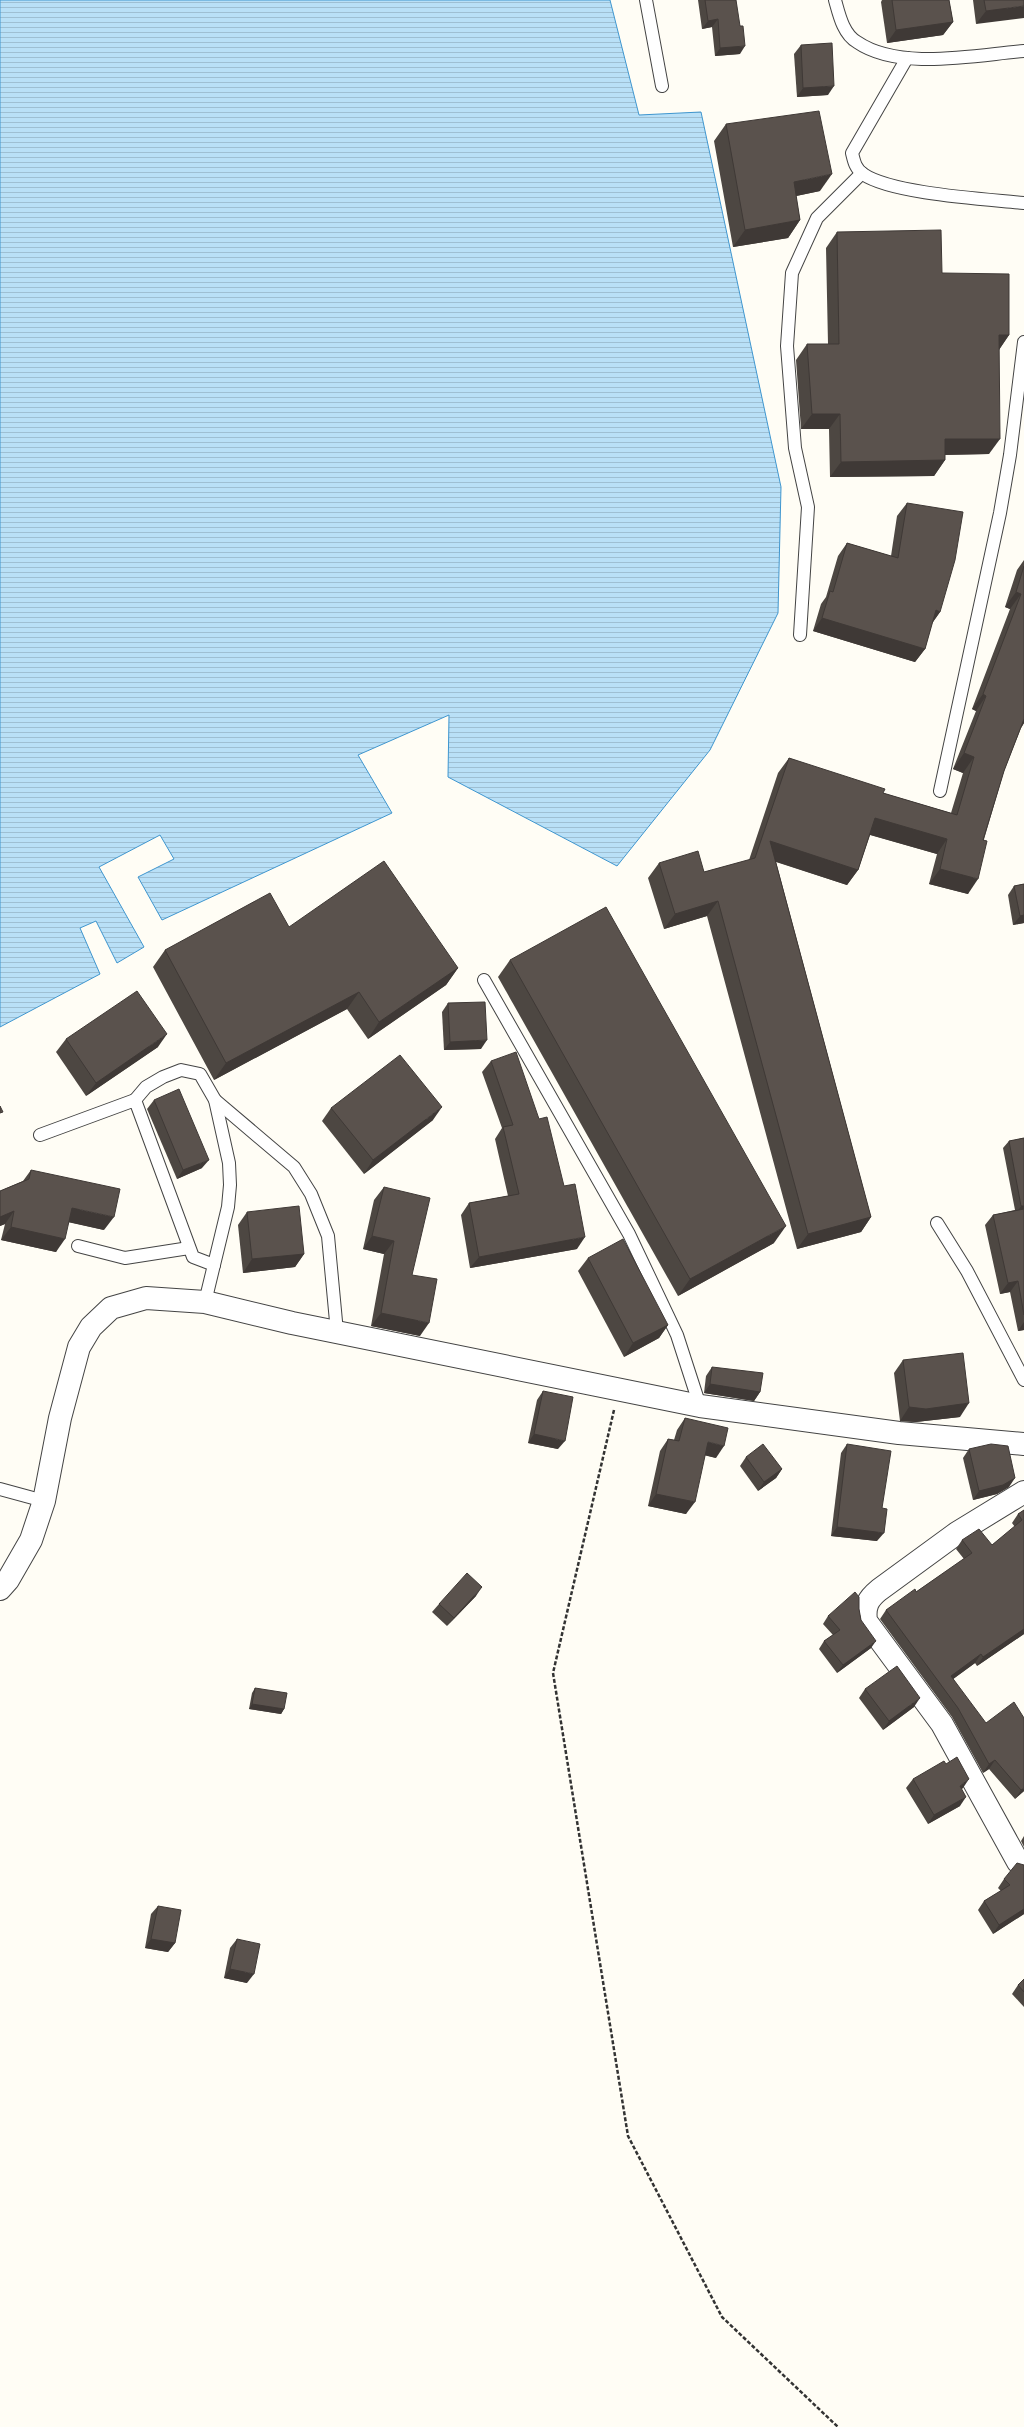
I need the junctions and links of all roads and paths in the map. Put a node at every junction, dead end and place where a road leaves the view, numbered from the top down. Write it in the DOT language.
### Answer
graph roads {
  1 [pos="646,0"];
  2 [pos="835,0"];
  3 [pos="1024,51"];
  4 [pos="907,58"];
  5 [pos="662,86"];
  6 [pos="862,173"];
  7 [pos="1024,203"];
  8 [pos="1024,212"];
  9 [pos="1024,342"];
  10 [pos="800,635"];
  11 [pos="940,791"];
  12 [pos="484,980"];
  13 [pos="135,1100"];
  14 [pos="214,1100"];
  15 [pos="40,1135"];
  16 [pos="937,1223"];
  17 [pos="78,1246"];
  18 [pos="189,1248"];
  19 [pos="214,1265"];
  20 [pos="206,1302"];
  21 [pos="337,1332"];
  22 [pos="1024,1380"];
  23 [pos="619,1390"];
  24 [pos="700,1406"];
  25 [pos="1024,1444"];
  26 [pos="0,1489"];
  27 [pos="1024,1492"];
  28 [pos="44,1501"];
  29 [pos="0,1589"];
  30 [pos="1018,1862"];
  31 [pos="838,2427"];
  1 -- 5 [label="lane"];
  2 -- 4 [label="lane"];
  3 -- 4 [label="lane"];
  4 -- 6 [label="lane"];
  6 -- 7 [label="lane"];
  6 -- 10 [label="lane"];
  7 -- 8 [label="lane"];
  9 -- 11 [label="lane"];
  12 -- 24 [label="lane"];
  13 -- 14 [label="lane"];
  13 -- 15 [label="lane"];
  13 -- 18 [label="lane"];
  14 -- 19 [label="lane"];
  14 -- 21 [label="lane"];
  16 -- 22 [label="lane"];
  17 -- 18 [label="lane"];
  18 -- 19 [label="lane"];
  19 -- 20 [label="lane"];
  20 -- 21 [label="street"];
  20 -- 28 [label="street"];
  21 -- 23 [label="street"];
  23 -- 24 [label="street"];
  23 -- 31 [label="path"];
  24 -- 25 [label="street"];
  26 -- 28 [label="lane"];
  27 -- 30 [label="street"];
  28 -- 29 [label="street"];
}
